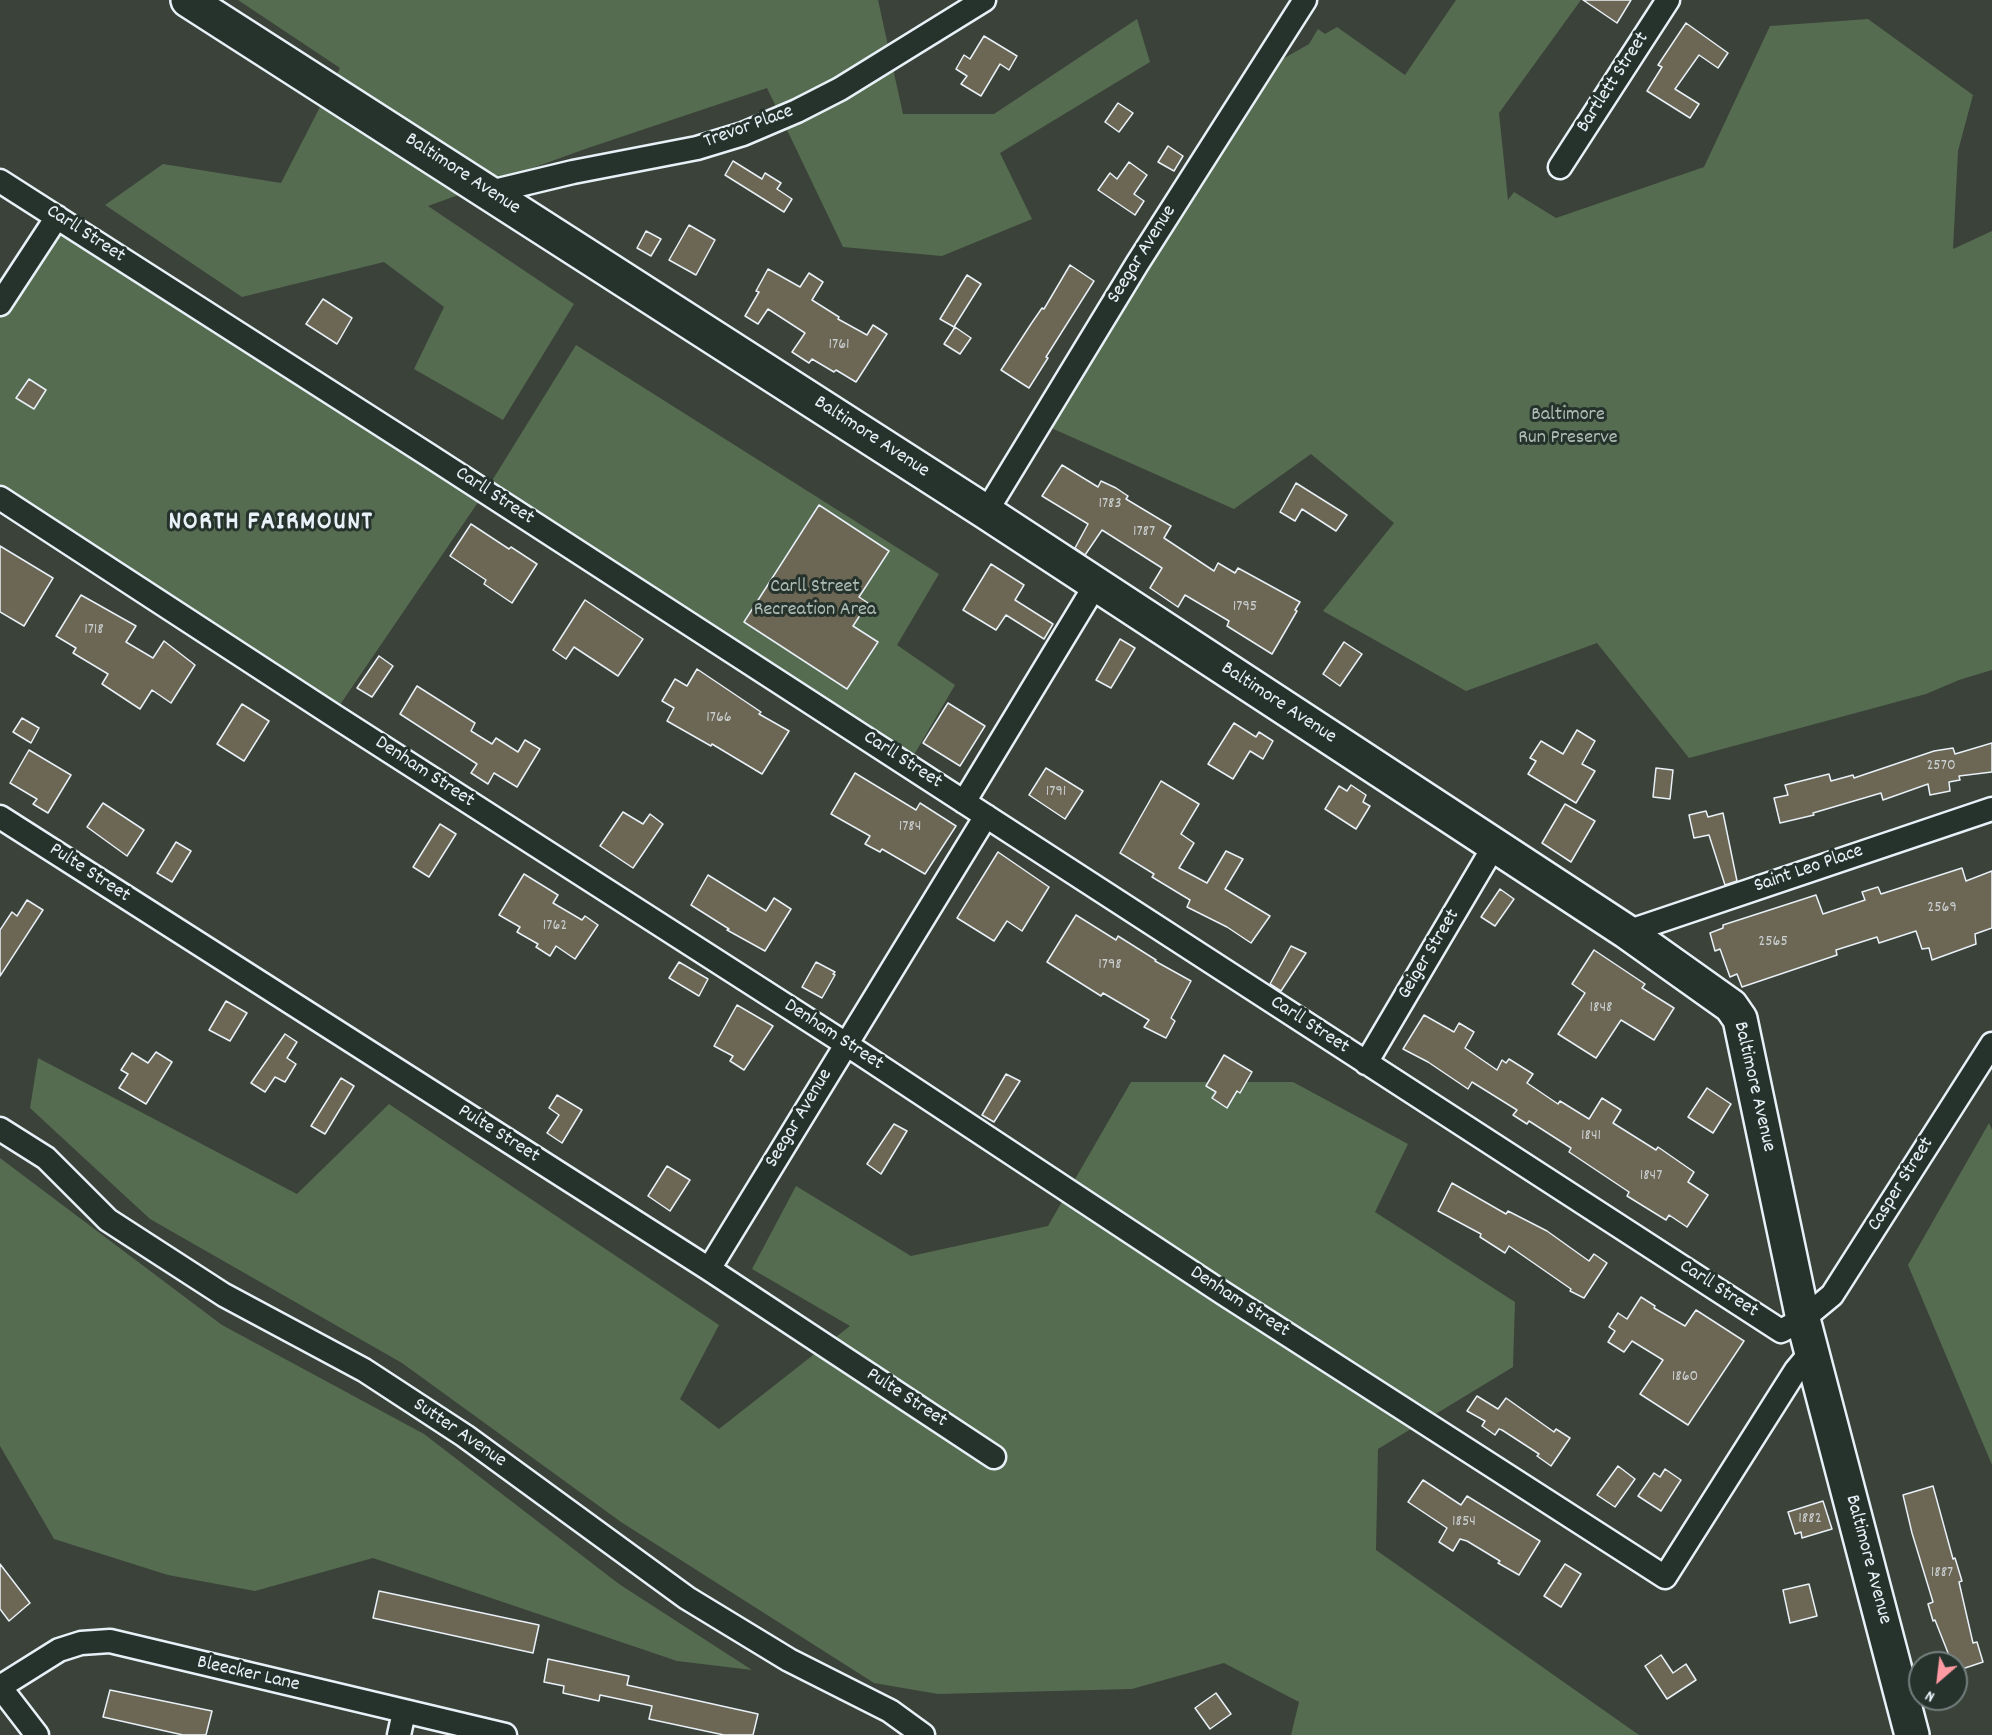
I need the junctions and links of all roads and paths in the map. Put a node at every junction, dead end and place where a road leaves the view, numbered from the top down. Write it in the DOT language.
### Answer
graph roads {
  1 [pos="188,0"];
  2 [pos="984,0"];
  3 [pos="1305,0"];
  4 [pos="1668,0"];
  5 [pos="1560,167"];
  6 [pos="0,180"];
  7 [pos="490,192"];
  8 [pos="57,217"];
  9 [pos="0,304"];
  10 [pos="0,498"];
  11 [pos="986,512"];
  12 [pos="1096,584"];
  13 [pos="964,802"];
  14 [pos="1992,809"];
  15 [pos="986,816"];
  16 [pos="0,817"];
  17 [pos="1494,846"];
  18 [pos="1627,932"];
  19 [pos="846,1044"];
  20 [pos="1992,1044"];
  21 [pos="1366,1063"];
  22 [pos="0,1129"];
  23 [pos="709,1269"];
  24 [pos="1803,1319"];
  25 [pos="1812,1351"];
  26 [pos="994,1457"];
  27 [pos="0,1687"];
  28 [pos="404,1712"];
  29 [pos="37,1735"];
  30 [pos="399,1735"];
  31 [pos="505,1735"];
  32 [pos="923,1735"];
  33 [pos="1912,1735"];
  1 -- 7 [label="street, Baltimore Avenue"];
  2 -- 7 [label="street, Trevor Place"];
  3 -- 11 [label="street, Seegar Avenue"];
  4 -- 5 [label="street, Bartlett Street"];
  6 -- 8 [label="street, Carll Street"];
  7 -- 11 [label="street, Baltimore Avenue"];
  8 -- 9 [label="street"];
  8 -- 13 [label="street, Carll Street"];
  10 -- 19 [label="street, Denham Street"];
  11 -- 12 [label="street, Baltimore Avenue"];
  12 -- 13 [label="street"];
  12 -- 17 [label="street, Baltimore Avenue"];
  13 -- 15 [label="street, Carll Street"];
  14 -- 18 [label="street, Saint Leo Place"];
  15 -- 19 [label="street, Seegar Avenue"];
  15 -- 21 [label="street, Carll Street"];
  16 -- 23 [label="street, Pulte Street"];
  17 -- 18 [label="street, Baltimore Avenue"];
  17 -- 21 [label="street, Geiger Street"];
  18 -- 24 [label="street, Baltimore Avenue"];
  19 -- 23 [label="street, Seegar Avenue"];
  19 -- 25 [label="street, Denham Street"];
  20 -- 24 [label="street, Casper Street"];
  21 -- 24 [label="street, Carll Street"];
  22 -- 32 [label="street, Sutter Avenue"];
  23 -- 26 [label="street, Pulte Street"];
  24 -- 25 [label="street, Baltimore Avenue"];
  25 -- 33 [label="street, Baltimore Avenue"];
  27 -- 28 [label="street, Bleecker Lane"];
  27 -- 29 [label="street"];
  28 -- 30 [label="street"];
  28 -- 31 [label="street, Bleecker Lane"];
}
